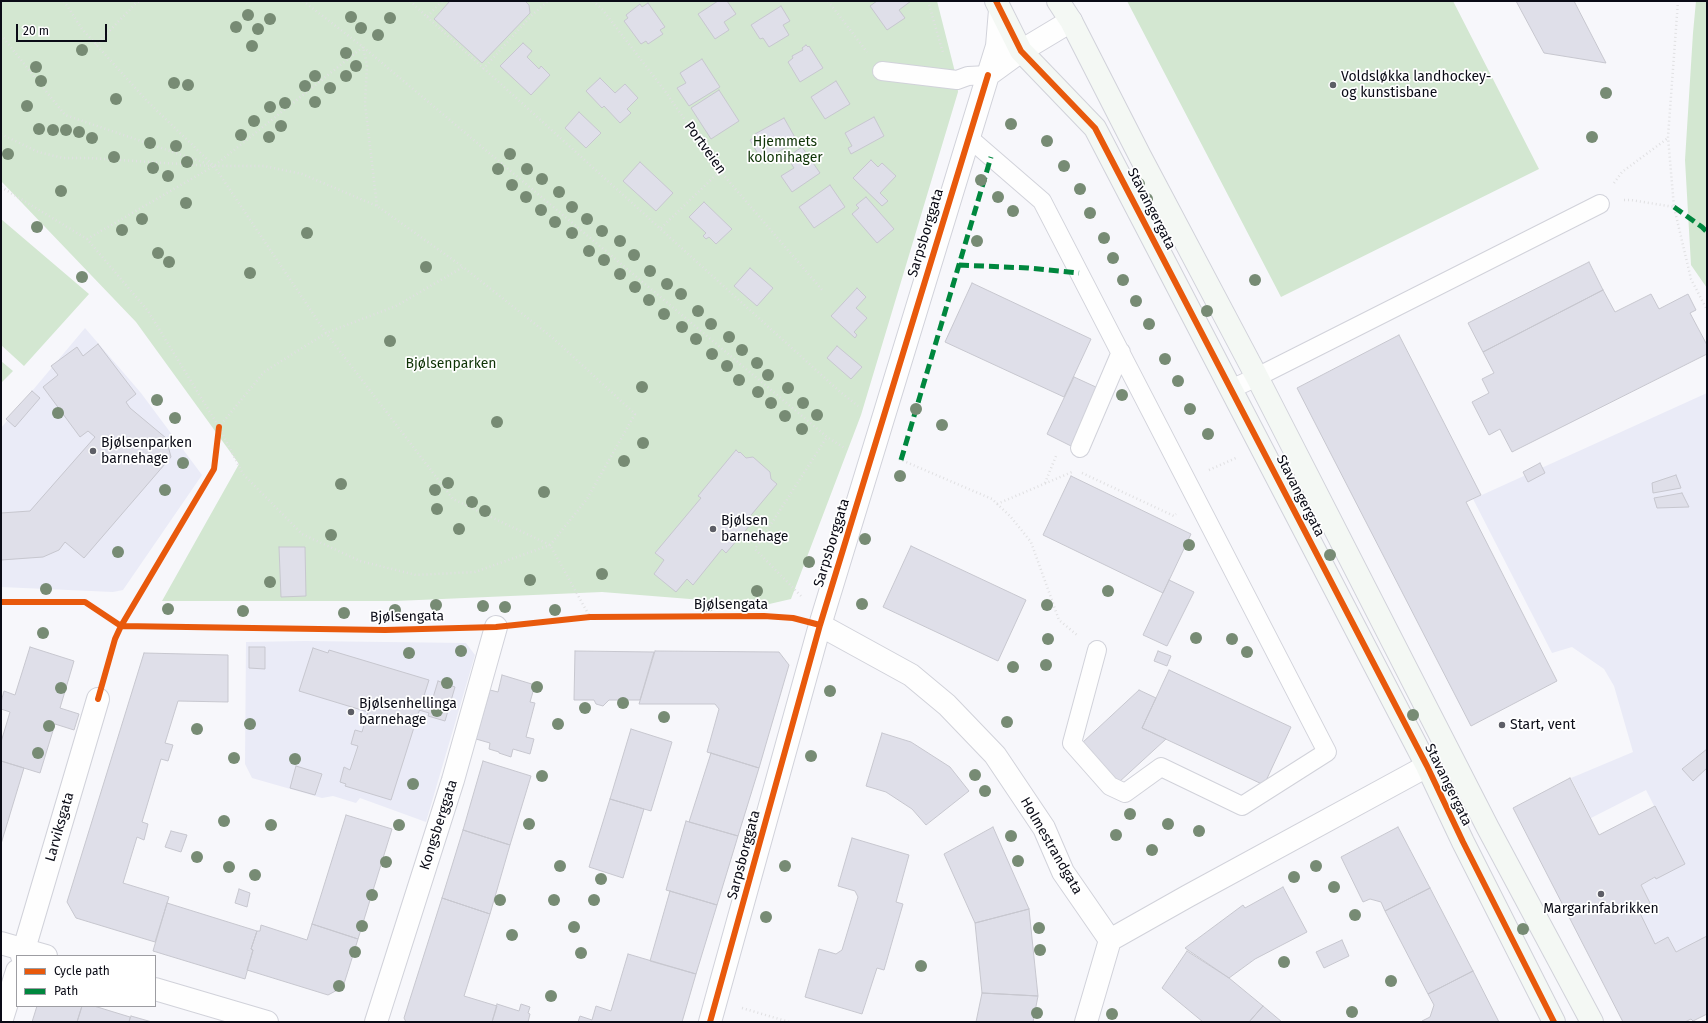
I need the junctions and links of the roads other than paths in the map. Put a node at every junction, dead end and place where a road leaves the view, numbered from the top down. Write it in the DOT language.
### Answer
graph roads {
  1 [pos="1058,1"];
  2 [pos="998,5"];
  3 [pos="1071,21"];
  4 [pos="1021,51"];
  5 [pos="882,71"];
  6 [pos="988,75"];
  7 [pos="968,137"];
  8 [pos="1600,204"];
  9 [pos="1121,352"];
  10 [pos="1257,377"];
  11 [pos="1231,389"];
  12 [pos="1080,448"];
  13 [pos="820,625"];
  14 [pos="496,627"];
  15 [pos="1097,650"];
  16 [pos="98,698"];
  17 [pos="1427,766"];
  18 [pos="1110,940"];
  19 [pos="1,942"];
  20 [pos="23,953"];
  21 [pos="38,955"];
  22 [pos="16,974"];
  23 [pos="156,989"];
  24 [pos="1,1022"];
  25 [pos="267,1022"];
  26 [pos="376,1022"];
  27 [pos="710,1022"];
  28 [pos="1086,1022"];
  29 [pos="1554,1022"];
  30 [pos="1592,1022"];
  1 -- 3 [label="main road, Stavangergata"];
  2 -- 4 [label="main road, Stavangergata"];
  2 -- 6 [label="street, Sarpsborggata"];
  3 -- 4 [label="street"];
  3 -- 10 [label="main road, Stavangergata"];
  4 -- 6 [label="street"];
  4 -- 11 [label="main road, Stavangergata"];
  5 -- 6 [label="lane"];
  6 -- 7 [label="street, Sarpsborggata"];
  7 -- 9 [label="lane"];
  7 -- 13 [label="street, Sarpsborggata"];
  8 -- 10 [label="lane"];
  9 -- 12 [label="lane"];
  9 -- 15 [label="lane"];
  10 -- 11 [label="lane"];
  10 -- 30 [label="main road, Stavangergata"];
  11 -- 17 [label="main road, Stavangergata"];
  13 -- 18 [label="street, Holmestrandgata"];
  13 -- 27 [label="street, Sarpsborggata"];
  14 -- 26 [label="street, Kongsberggata"];
  16 -- 20 [label="street, Larviksgata"];
  17 -- 18 [label="street"];
  17 -- 29 [label="main road, Stavangergata"];
  18 -- 28 [label="street"];
  19 -- 20 [label="street"];
  20 -- 21 [label="street"];
  22 -- 24 [label="street"];
  23 -- 25 [label="street"];
}
